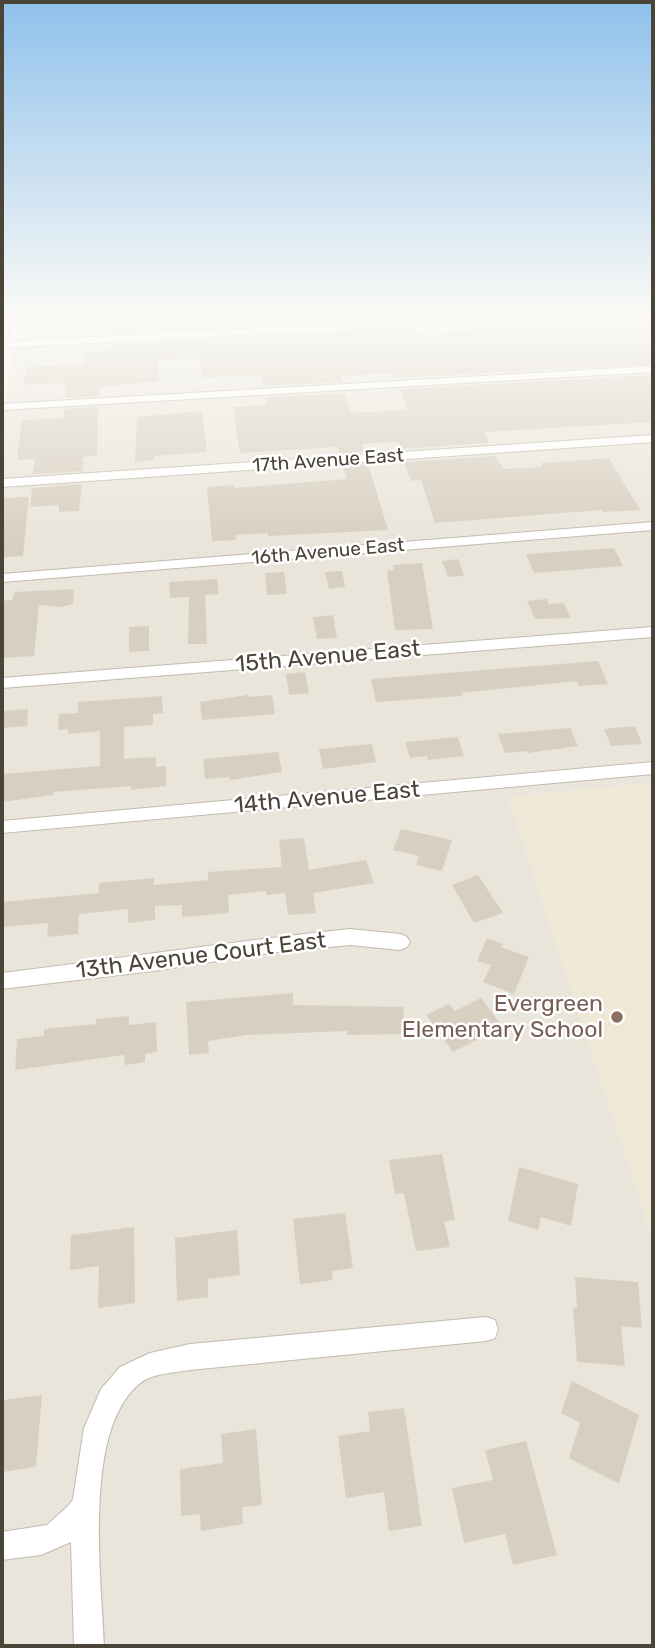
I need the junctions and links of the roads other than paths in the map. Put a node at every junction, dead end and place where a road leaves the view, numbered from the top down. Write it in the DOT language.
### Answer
graph roads {
  1 [pos="295,390"];
  2 [pos="2,407"];
  3 [pos="653,438"];
  4 [pos="2,483"];
  5 [pos="653,526"];
  6 [pos="2,578"];
  7 [pos="653,632"];
  8 [pos="2,683"];
  9 [pos="653,768"];
  10 [pos="2,827"];
  11 [pos="400,942"];
  12 [pos="2,981"];
  13 [pos="486,1329"];
  14 [pos="86,1503"];
  15 [pos="2,1546"];
  16 [pos="89,1646"];
  1 -- 2 [label="street"];
  3 -- 4 [label="street, 17th Avenue East"];
  5 -- 6 [label="street, 16th Avenue East"];
  7 -- 8 [label="street, 15th Avenue East"];
  9 -- 10 [label="street, 14th Avenue East"];
  11 -- 12 [label="street, 13th Avenue Court East"];
  13 -- 14 [label="street"];
  14 -- 15 [label="street"];
  14 -- 16 [label="street"];
}
